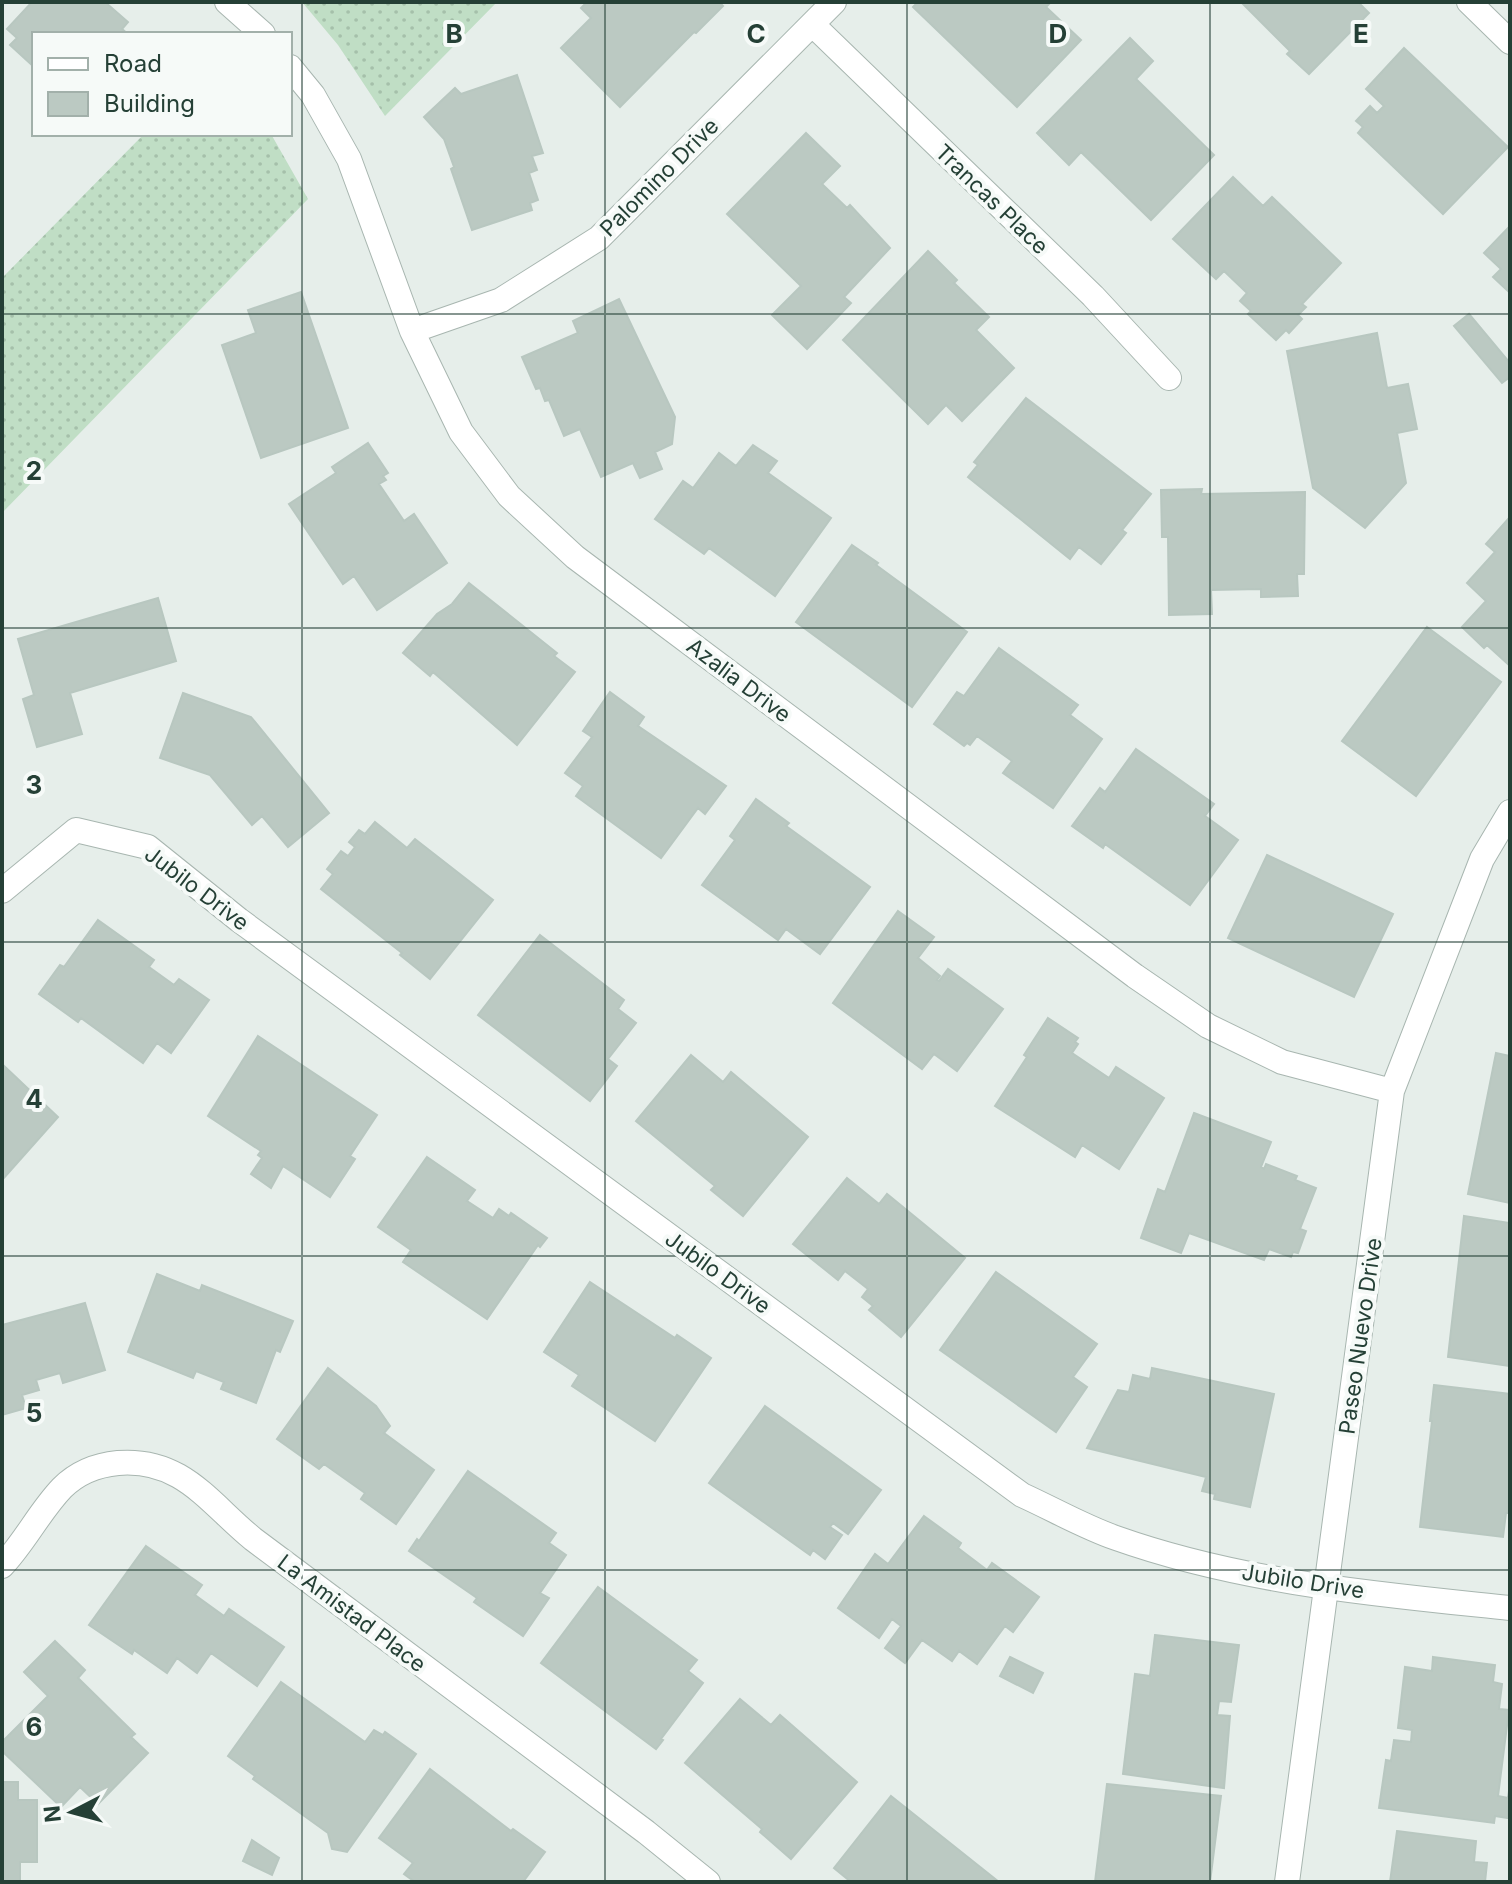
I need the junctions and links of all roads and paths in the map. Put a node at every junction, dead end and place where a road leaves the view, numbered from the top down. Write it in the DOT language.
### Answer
graph roads {
  1 [pos="227,2"];
  2 [pos="834,2"];
  3 [pos="1469,2"];
  4 [pos="812,24"];
  5 [pos="261,32"];
  6 [pos="1510,42"];
  7 [pos="292,69"];
  8 [pos="412,331"];
  9 [pos="1169,378"];
  10 [pos="1510,812"];
  11 [pos="2,891"];
  12 [pos="1392,1091"];
  13 [pos="2,1566"];
  14 [pos="1326,1588"];
  15 [pos="1510,1608"];
  16 [pos="708,1882"];
  17 [pos="1287,1882"];
  1 -- 5 [label="street"];
  2 -- 4 [label="street, Palomino Drive"];
  3 -- 6 [label="street"];
  4 -- 8 [label="street, Palomino Drive"];
  4 -- 9 [label="street, Trancas Place"];
  7 -- 8 [label="street, Azalia Drive"];
  8 -- 12 [label="street, Azalia Drive"];
  10 -- 12 [label="street, Paseo Nuevo Drive"];
  11 -- 14 [label="street, Jubilo Drive"];
  12 -- 14 [label="street, Paseo Nuevo Drive"];
  13 -- 16 [label="street, La Amistad Place"];
  14 -- 15 [label="street, Jubilo Drive"];
  14 -- 17 [label="street, Paseo Nuevo Drive"];
}
